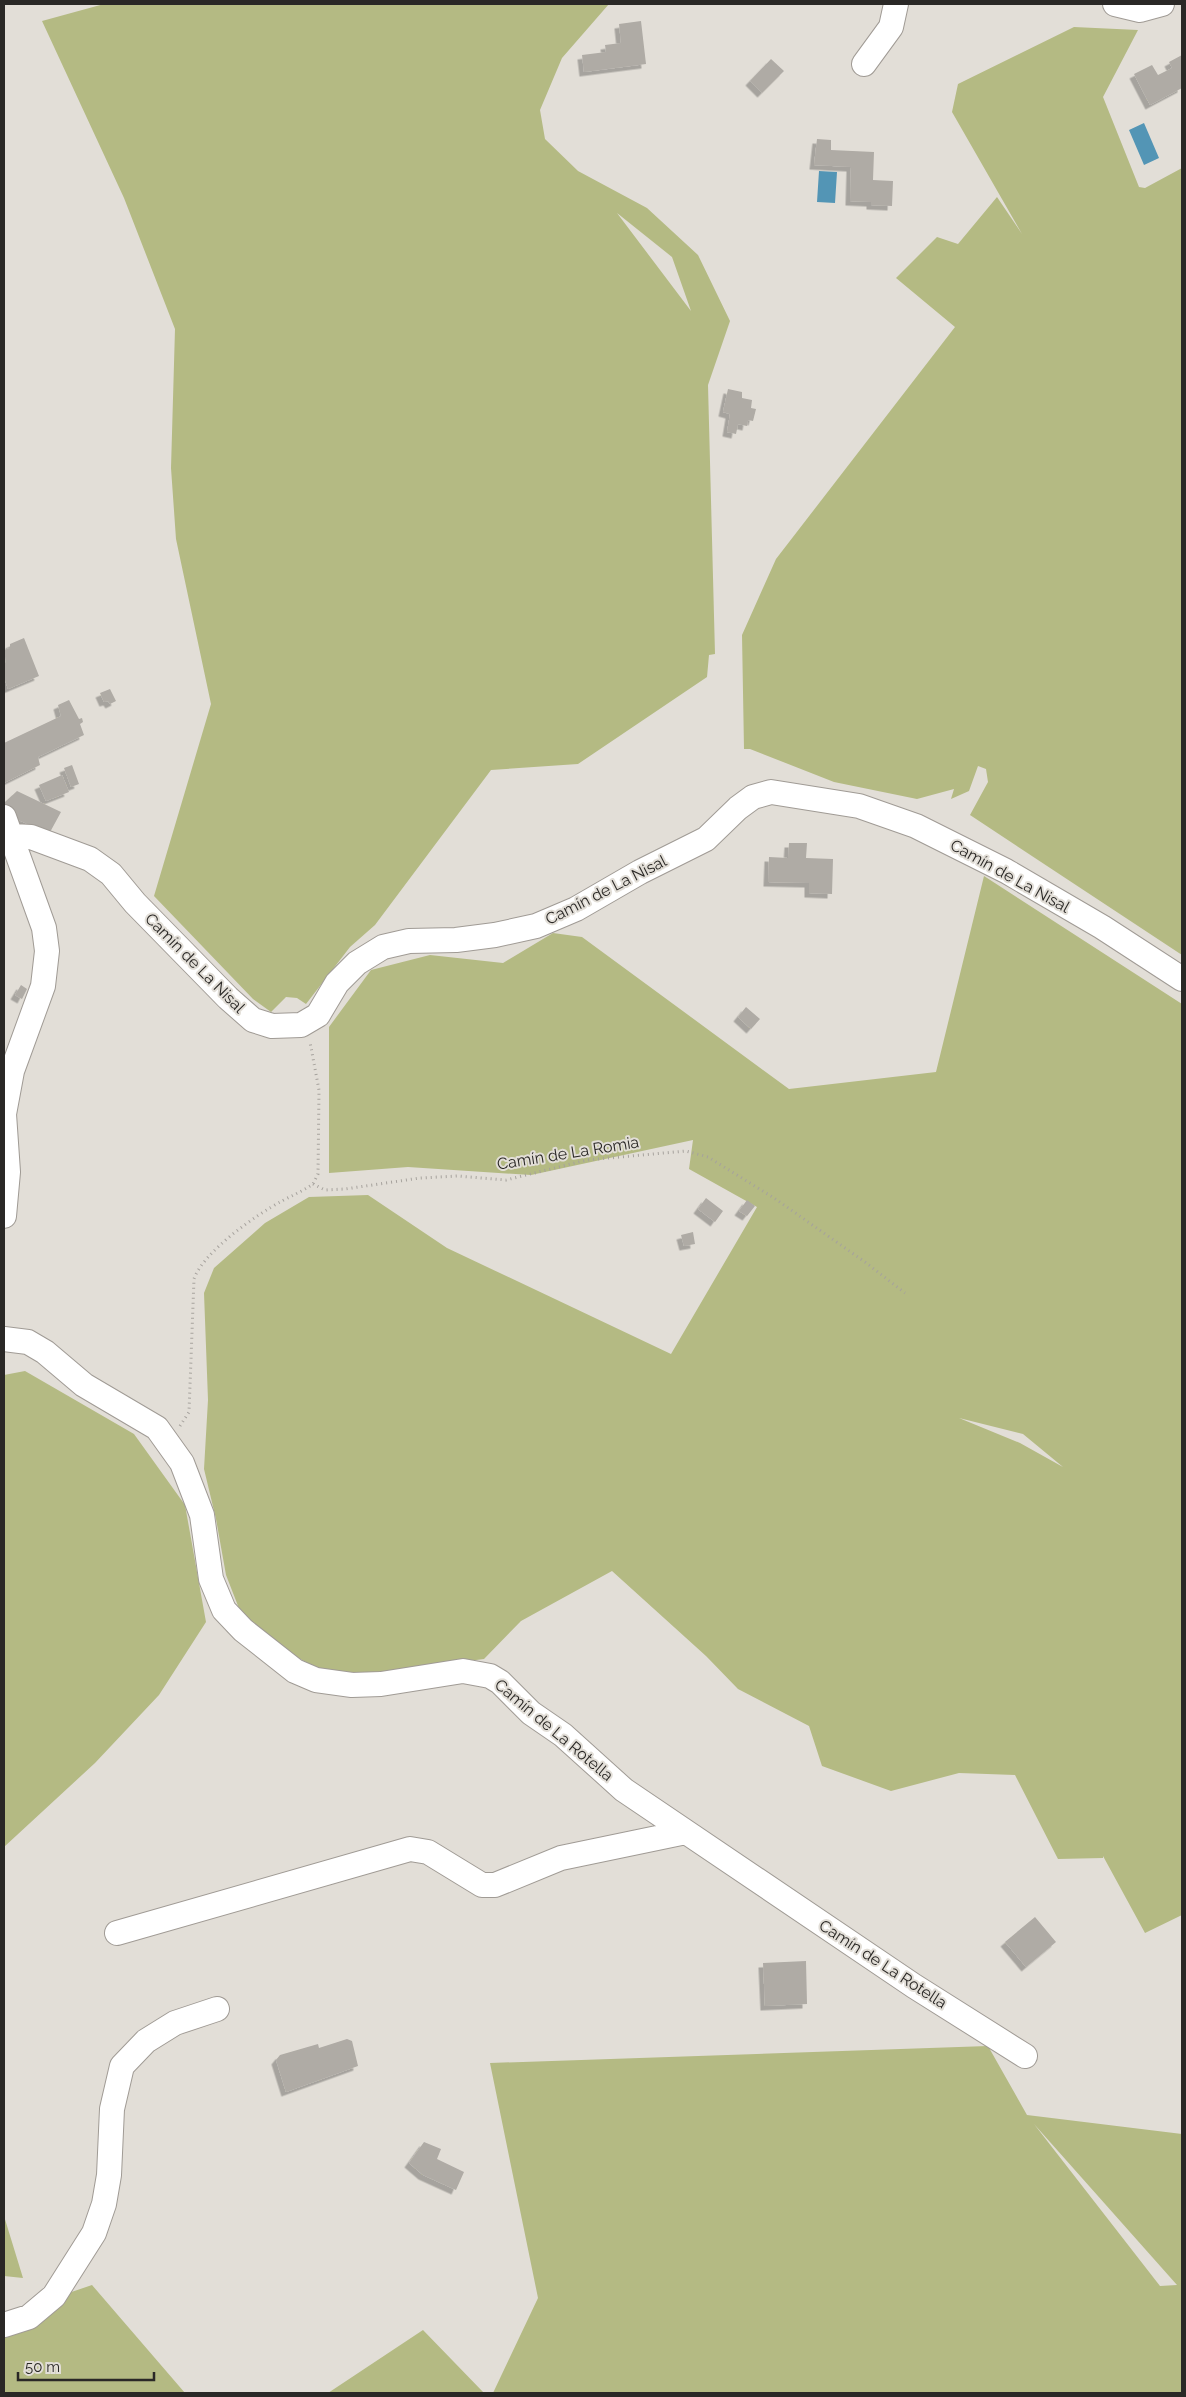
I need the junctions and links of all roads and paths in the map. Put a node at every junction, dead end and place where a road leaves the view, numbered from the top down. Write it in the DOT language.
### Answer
graph roads {
  1 [pos="896,4"];
  2 [pos="1115,4"];
  3 [pos="1162,4"];
  4 [pos="864,64"];
  5 [pos="8,827"];
  6 [pos="1182,980"];
  7 [pos="302,1025"];
  8 [pos="313,1184"];
  9 [pos="4,1216"];
  10 [pos="906,1293"];
  11 [pos="4,1339"];
  12 [pos="169,1443"];
  13 [pos="686,1832"];
  14 [pos="117,1933"];
  15 [pos="217,2008"];
  16 [pos="1025,2056"];
  17 [pos="4,2325"];
  1 -- 4 [label="street"];
  2 -- 3 [label="street"];
  5 -- 7 [label="street, Camín de La Nisal"];
  5 -- 9 [label="street"];
  6 -- 7 [label="street, Camín de La Nisal"];
  7 -- 8 [label="path"];
  8 -- 10 [label="path, Camín de La Romia"];
  8 -- 12 [label="path"];
  11 -- 12 [label="street, Camín de La Rotella"];
  12 -- 13 [label="street, Camín de La Rotella"];
  13 -- 14 [label="street"];
  13 -- 16 [label="street, Camín de La Rotella"];
  15 -- 17 [label="street"];
}
